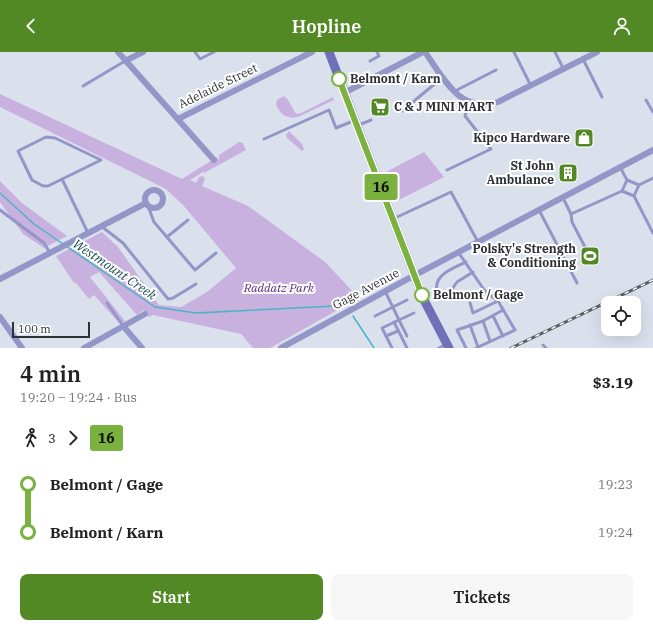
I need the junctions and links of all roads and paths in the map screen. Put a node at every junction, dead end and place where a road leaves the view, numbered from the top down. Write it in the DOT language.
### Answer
graph roads {
  1 [pos="118,52"];
  2 [pos="143,52"];
  3 [pos="195,52"];
  4 [pos="214,52"];
  5 [pos="312,52"];
  6 [pos="329,52"];
  7 [pos="377,52"];
  8 [pos="424,52"];
  9 [pos="514,52"];
  10 [pos="555,52"];
  11 [pos="595,52"];
  12 [pos="583,59"];
  13 [pos="126,61"];
  14 [pos="370,61"];
  15 [pos="563,69"];
  16 [pos="496,70"];
  17 [pos="443,77"];
  18 [pos="83,86"];
  19 [pos="531,86"];
  20 [pos="455,92"];
  21 [pos="344,93"];
  22 [pos="602,97"];
  23 [pos="646,100"];
  24 [pos="469,102"];
  25 [pos="402,111"];
  26 [pos="653,112"];
  27 [pos="178,119"];
  28 [pos="371,120"];
  29 [pos="356,123"];
  30 [pos="264,139"];
  31 [pos="653,150"];
  32 [pos="214,160"];
  33 [pos="620,167"];
  34 [pos="447,170"];
  35 [pos="653,178"];
  36 [pos="62,179"];
  37 [pos="627,180"];
  38 [pos="639,185"];
  39 [pos="622,191"];
  40 [pos="634,196"];
  41 [pos="563,197"];
  42 [pos="147,205"];
  43 [pos="0,210"];
  44 [pos="539,210"];
  45 [pos="571,214"];
  46 [pos="393,219"];
  47 [pos="188,220"];
  48 [pos="101,226"];
  49 [pos="88,233"];
  50 [pos="653,234"];
  51 [pos="167,237"];
  52 [pos="478,242"];
  53 [pos="586,248"];
  54 [pos="458,252"];
  55 [pos="50,253"];
  56 [pos="216,253"];
  57 [pos="466,262"];
  58 [pos="473,272"];
  59 [pos="415,275"];
  60 [pos="0,279"];
  61 [pos="577,283"];
  62 [pos="196,284"];
  63 [pos="385,291"];
  64 [pos="486,291"];
  65 [pos="471,299"];
  66 [pos="407,300"];
  67 [pos="498,301"];
  68 [pos="107,303"];
  69 [pos="470,303"];
  70 [pos="393,307"];
  71 [pos="503,310"];
  72 [pos="414,313"];
  73 [pos="145,314"];
  74 [pos="375,316"];
  75 [pos="493,316"];
  76 [pos="0,317"];
  77 [pos="399,320"];
  78 [pos="483,321"];
  79 [pos="394,322"];
  80 [pos="470,325"];
  81 [pos="124,326"];
  82 [pos="398,331"];
  83 [pos="386,336"];
  84 [pos="408,336"];
  85 [pos="503,336"];
  86 [pos="490,341"];
  87 [pos="445,347"];
  88 [pos="22,348"];
  89 [pos="84,348"];
  90 [pos="142,348"];
  91 [pos="281,348"];
  92 [pos="392,348"];
  93 [pos="407,348"];
  94 [pos="466,348"];
  95 [pos="477,348"];
  1 -- 13 [label="street"];
  2 -- 13 [label="street"];
  3 -- 4 [label="lane"];
  5 -- 27 [label="street, Adelaide Street"];
  6 -- 21 [label="street"];
  7 -- 14 [label="lane"];
  8 -- 17 [label="street"];
  8 -- 21 [label="street"];
  9 -- 19 [label="lane"];
  10 -- 15 [label="lane"];
  11 -- 12 [label="street"];
  12 -- 15 [label="street"];
  12 -- 22 [label="lane"];
  13 -- 18 [label="lane"];
  13 -- 27 [label="street"];
  15 -- 19 [label="street"];
  16 -- 20 [label="lane"];
  17 -- 20 [label="street"];
  17 -- 25 [label="lane"];
  19 -- 24 [label="street"];
  20 -- 24 [label="street"];
  21 -- 29 [label="street"];
  23 -- 26 [label="lane"];
  24 -- 34 [label="lane"];
  27 -- 32 [label="street"];
  28 -- 29 [label="lane"];
  29 -- 30 [label="lane"];
  29 -- 46 [label="street"];
  31 -- 33 [label="street, Gage Avenue"];
  33 -- 37 [label="lane"];
  33 -- 41 [label="street, Gage Avenue"];
  35 -- 38 [label="lane"];
  36 -- 36 [label="lane"];
  36 -- 49 [label="lane"];
  37 -- 38 [label="lane"];
  37 -- 39 [label="lane"];
  38 -- 40 [label="lane"];
  39 -- 40 [label="lane"];
  39 -- 45 [label="lane"];
  40 -- 50 [label="lane"];
  41 -- 44 [label="street, Gage Avenue"];
  41 -- 45 [label="lane"];
  42 -- 48 [label="street"];
  42 -- 51 [label="lane"];
  43 -- 55 [label="lane"];
  44 -- 52 [label="street, Gage Avenue"];
  44 -- 61 [label="lane"];
  45 -- 53 [label="lane"];
  46 -- 52 [label="lane"];
  46 -- 59 [label="street"];
  47 -- 51 [label="lane"];
  48 -- 49 [label="street"];
  48 -- 62 [label="lane"];
  49 -- 55 [label="street"];
  51 -- 56 [label="lane"];
  52 -- 54 [label="street, Gage Avenue"];
  54 -- 57 [label="lane"];
  54 -- 59 [label="street, Gage Avenue"];
  55 -- 60 [label="street"];
  57 -- 58 [label="lane"];
  57 -- 58 [label="lane"];
  58 -- 64 [label="lane"];
  59 -- 63 [label="street, Gage Avenue"];
  59 -- 87 [label="street"];
  63 -- 70 [label="lane"];
  63 -- 91 [label="street, Gage Avenue"];
  64 -- 65 [label="lane"];
  64 -- 67 [label="lane"];
  66 -- 70 [label="lane"];
  67 -- 69 [label="lane"];
  67 -- 71 [label="lane"];
  68 -- 81 [label="lane"];
  70 -- 74 [label="lane"];
  70 -- 77 [label="lane"];
  71 -- 75 [label="lane"];
  71 -- 85 [label="lane"];
  72 -- 77 [label="lane"];
  73 -- 81 [label="street"];
  75 -- 78 [label="lane"];
  75 -- 85 [label="lane"];
  76 -- 88 [label="street"];
  77 -- 79 [label="lane"];
  77 -- 84 [label="lane"];
  78 -- 80 [label="lane"];
  78 -- 86 [label="lane"];
  79 -- 82 [label="lane"];
  79 -- 83 [label="lane"];
  80 -- 94 [label="lane"];
  80 -- 95 [label="lane"];
  81 -- 89 [label="street"];
  81 -- 90 [label="street"];
  82 -- 83 [label="lane"];
  82 -- 93 [label="lane"];
  83 -- 92 [label="lane"];
  85 -- 86 [label="lane"];
  86 -- 95 [label="lane"];
}
